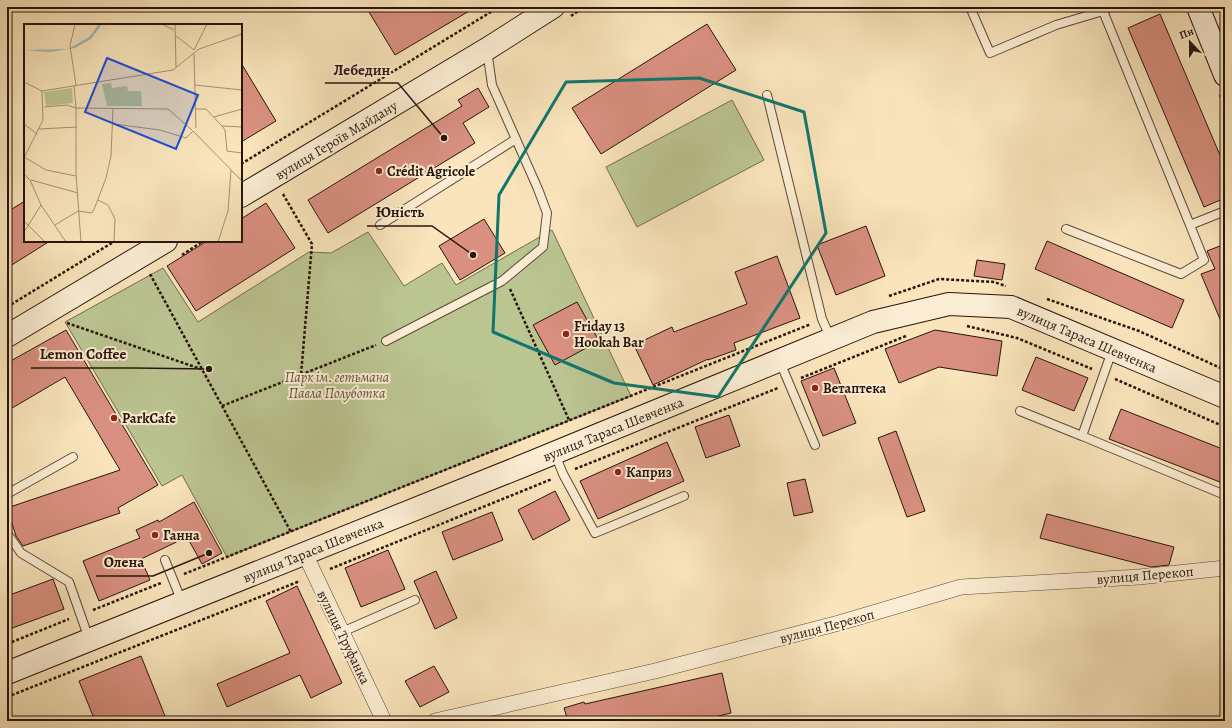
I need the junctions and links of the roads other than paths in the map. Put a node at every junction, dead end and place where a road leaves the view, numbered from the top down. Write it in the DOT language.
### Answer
graph roads {
  1 [pos="553,7"];
  2 [pos="970,7"];
  3 [pos="1110,7"];
  4 [pos="1198,7"];
  5 [pos="1103,11"];
  6 [pos="487,49"];
  7 [pos="1225,75"];
  8 [pos="767,95"];
  9 [pos="516,139"];
  10 [pos="242,195"];
  11 [pos="1225,211"];
  12 [pos="380,225"];
  13 [pos="1190,225"];
  14 [pos="1066,229"];
  15 [pos="164,242"];
  16 [pos="7,336"];
  17 [pos="831,340"];
  18 [pos="386,341"];
  19 [pos="1113,350"];
  20 [pos="780,361"];
  21 [pos="1225,397"];
  22 [pos="1020,411"];
  23 [pos="1082,436"];
  24 [pos="815,445"];
  25 [pos="554,453"];
  26 [pos="73,457"];
  27 [pos="7,494"];
  28 [pos="1225,495"];
  29 [pos="684,496"];
  30 [pos="7,533"];
  31 [pos="304,554"];
  32 [pos="165,560"];
  33 [pos="1225,568"];
  34 [pos="415,600"];
  35 [pos="182,603"];
  36 [pos="342,632"];
  37 [pos="89,640"];
  38 [pos="7,673"];
  39 [pos="384,721"];
  40 [pos="435,721"];
  1 -- 6 [label="main road, вулиця Героїв Майдану"];
  2 -- 5 [label="lane"];
  3 -- 5 [label="lane"];
  4 -- 7 [label="main road"];
  5 -- 13 [label="lane"];
  6 -- 9 [label="lane"];
  6 -- 10 [label="main road, вулиця Героїв Майдану"];
  8 -- 17 [label="lane"];
  9 -- 12 [label="lane"];
  9 -- 18 [label="lane"];
  11 -- 13 [label="lane"];
  13 -- 14 [label="lane"];
  15 -- 16 [label="main road"];
  17 -- 19 [label="main road, вулиця Тараса Шевченка"];
  17 -- 20 [label="main road, вулиця Тараса Шевченка"];
  19 -- 21 [label="main road, вулиця Тараса Шевченка"];
  19 -- 23 [label="lane"];
  20 -- 24 [label="lane"];
  20 -- 25 [label="main road, вулиця Тараса Шевченка"];
  22 -- 23 [label="lane"];
  23 -- 28 [label="lane"];
  25 -- 29 [label="lane"];
  25 -- 31 [label="main road, вулиця Тараса Шевченка"];
  26 -- 27 [label="lane"];
  30 -- 37 [label="lane"];
  31 -- 35 [label="main road, вулиця Тараса Шевченка"];
  31 -- 36 [label="street, вулиця Труфанка"];
  32 -- 35 [label="lane"];
  33 -- 40 [label="street, вулиця Перекоп"];
  34 -- 36 [label="lane"];
  35 -- 37 [label="main road, вулиця Тараса Шевченка"];
  36 -- 39 [label="street, вулиця Труфанка"];
  37 -- 38 [label="main road, вулиця Тараса Шевченка"];
}
